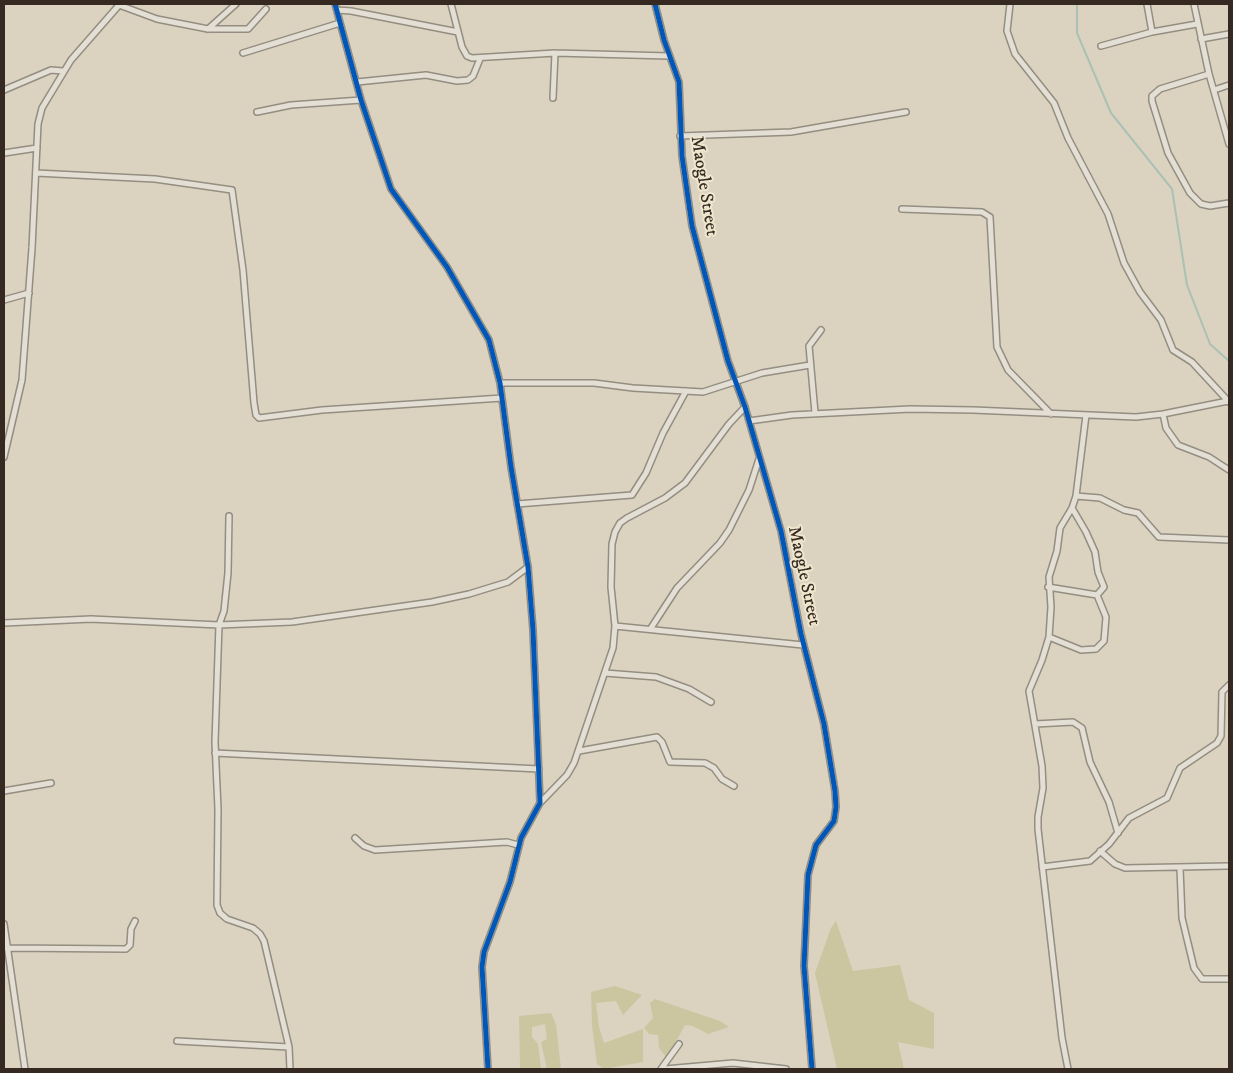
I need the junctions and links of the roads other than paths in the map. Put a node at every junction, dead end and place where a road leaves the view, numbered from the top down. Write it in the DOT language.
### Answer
graph roads {
  1 [pos="120,4"];
  2 [pos="236,4"];
  3 [pos="335,4"];
  4 [pos="451,4"];
  5 [pos="655,4"];
  6 [pos="1010,4"];
  7 [pos="1147,4"];
  8 [pos="1194,4"];
  9 [pos="266,9"];
  10 [pos="337,10"];
  11 [pos="340,24"];
  12 [pos="1197,24"];
  13 [pos="208,29"];
  14 [pos="458,32"];
  15 [pos="1152,32"];
  16 [pos="1229,34"];
  17 [pos="1201,39"];
  18 [pos="1101,46"];
  19 [pos="243,53"];
  20 [pos="555,53"];
  21 [pos="669,56"];
  22 [pos="480,59"];
  23 [pos="63,71"];
  24 [pos="1209,74"];
  25 [pos="357,82"];
  26 [pos="1229,85"];
  27 [pos="4,90"];
  28 [pos="1214,90"];
  29 [pos="553,98"];
  30 [pos="361,100"];
  31 [pos="257,112"];
  32 [pos="906,112"];
  33 [pos="1227,124"];
  34 [pos="680,136"];
  35 [pos="1229,144"];
  36 [pos="36,148"];
  37 [pos="4,153"];
  38 [pos="36,173"];
  39 [pos="1229,203"];
  40 [pos="902,209"];
  41 [pos="29,293"];
  42 [pos="4,300"];
  43 [pos="821,330"];
  44 [pos="810,365"];
  45 [pos="736,380"];
  46 [pos="500,383"];
  47 [pos="686,391"];
  48 [pos="502,398"];
  49 [pos="1229,402"];
  50 [pos="745,407"];
  51 [pos="815,413"];
  52 [pos="1051,414"];
  53 [pos="1163,414"];
  54 [pos="1086,415"];
  55 [pos="749,421"];
  56 [pos="10,433"];
  57 [pos="4,435"];
  58 [pos="4,457"];
  59 [pos="759,458"];
  60 [pos="1229,470"];
  61 [pos="1076,496"];
  62 [pos="517,504"];
  63 [pos="1072,508"];
  64 [pos="229,516"];
  65 [pos="1229,540"];
  66 [pos="528,567"];
  67 [pos="1048,587"];
  68 [pos="1097,595"];
  69 [pos="4,623"];
  70 [pos="219,625"];
  71 [pos="615,626"];
  72 [pos="651,628"];
  73 [pos="1049,637"];
  74 [pos="803,645"];
  75 [pos="605,672"];
  76 [pos="1229,685"];
  77 [pos="711,702"];
  78 [pos="1035,724"];
  79 [pos="580,751"];
  80 [pos="215,753"];
  81 [pos="540,769"];
  82 [pos="51,782"];
  83 [pos="734,786"];
  84 [pos="4,791"];
  85 [pos="540,803"];
  86 [pos="1118,833"];
  87 [pos="355,838"];
  88 [pos="518,845"];
  89 [pos="1100,851"];
  90 [pos="1229,866"];
  91 [pos="1042,867"];
  92 [pos="1180,868"];
  93 [pos="135,921"];
  94 [pos="4,924"];
  95 [pos="7,948"];
  96 [pos="1229,979"];
  97 [pos="177,1041"];
  98 [pos="679,1044"];
  99 [pos="289,1047"];
  100 [pos="25,1069"];
  101 [pos="290,1069"];
  102 [pos="488,1069"];
  103 [pos="661,1069"];
  104 [pos="665,1069"];
  105 [pos="786,1069"];
  106 [pos="812,1069"];
  107 [pos="1068,1069"];
  1 -- 13 [label="street"];
  1 -- 23 [label="street"];
  2 -- 13 [label="street"];
  3 -- 10 [label="street"];
  4 -- 14 [label="street"];
  5 -- 21 [label="street, Maogle Street"];
  6 -- 49 [label="street"];
  7 -- 15 [label="street"];
  8 -- 12 [label="street"];
  9 -- 13 [label="street"];
  10 -- 11 [label="street"];
  10 -- 14 [label="street"];
  11 -- 19 [label="street"];
  11 -- 25 [label="street"];
  12 -- 15 [label="street"];
  12 -- 17 [label="street"];
  14 -- 22 [label="street"];
  15 -- 18 [label="street"];
  16 -- 17 [label="street"];
  17 -- 24 [label="street"];
  20 -- 21 [label="street"];
  20 -- 22 [label="street"];
  20 -- 29 [label="street"];
  21 -- 34 [label="street, Maogle Street"];
  22 -- 25 [label="street"];
  23 -- 27 [label="street"];
  23 -- 36 [label="street"];
  24 -- 28 [label="street"];
  24 -- 39 [label="street"];
  25 -- 30 [label="street"];
  26 -- 28 [label="street"];
  28 -- 33 [label="street"];
  30 -- 31 [label="street"];
  30 -- 46 [label="street"];
  32 -- 34 [label="street"];
  33 -- 35 [label="street"];
  34 -- 45 [label="street, Maogle Street"];
  36 -- 37 [label="street"];
  36 -- 38 [label="street"];
  38 -- 41 [label="street"];
  38 -- 48 [label="street"];
  40 -- 52 [label="street"];
  41 -- 42 [label="street"];
  41 -- 56 [label="street"];
  43 -- 44 [label="street"];
  44 -- 45 [label="street"];
  44 -- 51 [label="street"];
  45 -- 47 [label="street"];
  45 -- 50 [label="street, Maogle Street"];
  46 -- 47 [label="street"];
  46 -- 48 [label="street"];
  47 -- 62 [label="street"];
  48 -- 62 [label="street"];
  49 -- 53 [label="street"];
  50 -- 55 [label="street, Maogle Street"];
  50 -- 71 [label="street"];
  51 -- 52 [label="street"];
  51 -- 55 [label="street"];
  52 -- 54 [label="street"];
  53 -- 54 [label="street"];
  53 -- 60 [label="street"];
  54 -- 61 [label="street"];
  55 -- 59 [label="street, Maogle Street"];
  56 -- 57 [label="street"];
  56 -- 58 [label="street"];
  59 -- 72 [label="street"];
  59 -- 74 [label="street, Maogle Street"];
  61 -- 63 [label="street"];
  61 -- 65 [label="street"];
  62 -- 66 [label="street"];
  63 -- 67 [label="street"];
  63 -- 68 [label="street"];
  64 -- 70 [label="street"];
  66 -- 70 [label="street"];
  66 -- 81 [label="street"];
  67 -- 68 [label="street"];
  67 -- 73 [label="street"];
  68 -- 73 [label="street"];
  69 -- 70 [label="street"];
  70 -- 80 [label="street"];
  71 -- 72 [label="street"];
  71 -- 75 [label="street"];
  72 -- 74 [label="street"];
  73 -- 78 [label="street"];
  74 -- 106 [label="street, Maogle Street"];
  75 -- 77 [label="street"];
  75 -- 79 [label="street"];
  76 -- 86 [label="street"];
  78 -- 86 [label="street"];
  78 -- 91 [label="street"];
  79 -- 83 [label="street"];
  79 -- 85 [label="street"];
  80 -- 81 [label="street"];
  80 -- 99 [label="street"];
  81 -- 85 [label="street"];
  82 -- 84 [label="street"];
  85 -- 88 [label="street"];
  86 -- 89 [label="street"];
  87 -- 88 [label="street"];
  88 -- 102 [label="street"];
  89 -- 91 [label="street"];
  89 -- 92 [label="street"];
  90 -- 92 [label="street"];
  91 -- 107 [label="street"];
  92 -- 96 [label="street"];
  93 -- 95 [label="street"];
  94 -- 95 [label="street"];
  95 -- 100 [label="street"];
  97 -- 99 [label="street"];
  98 -- 103 [label="street"];
  99 -- 101 [label="street"];
  104 -- 105 [label="street"];
}
